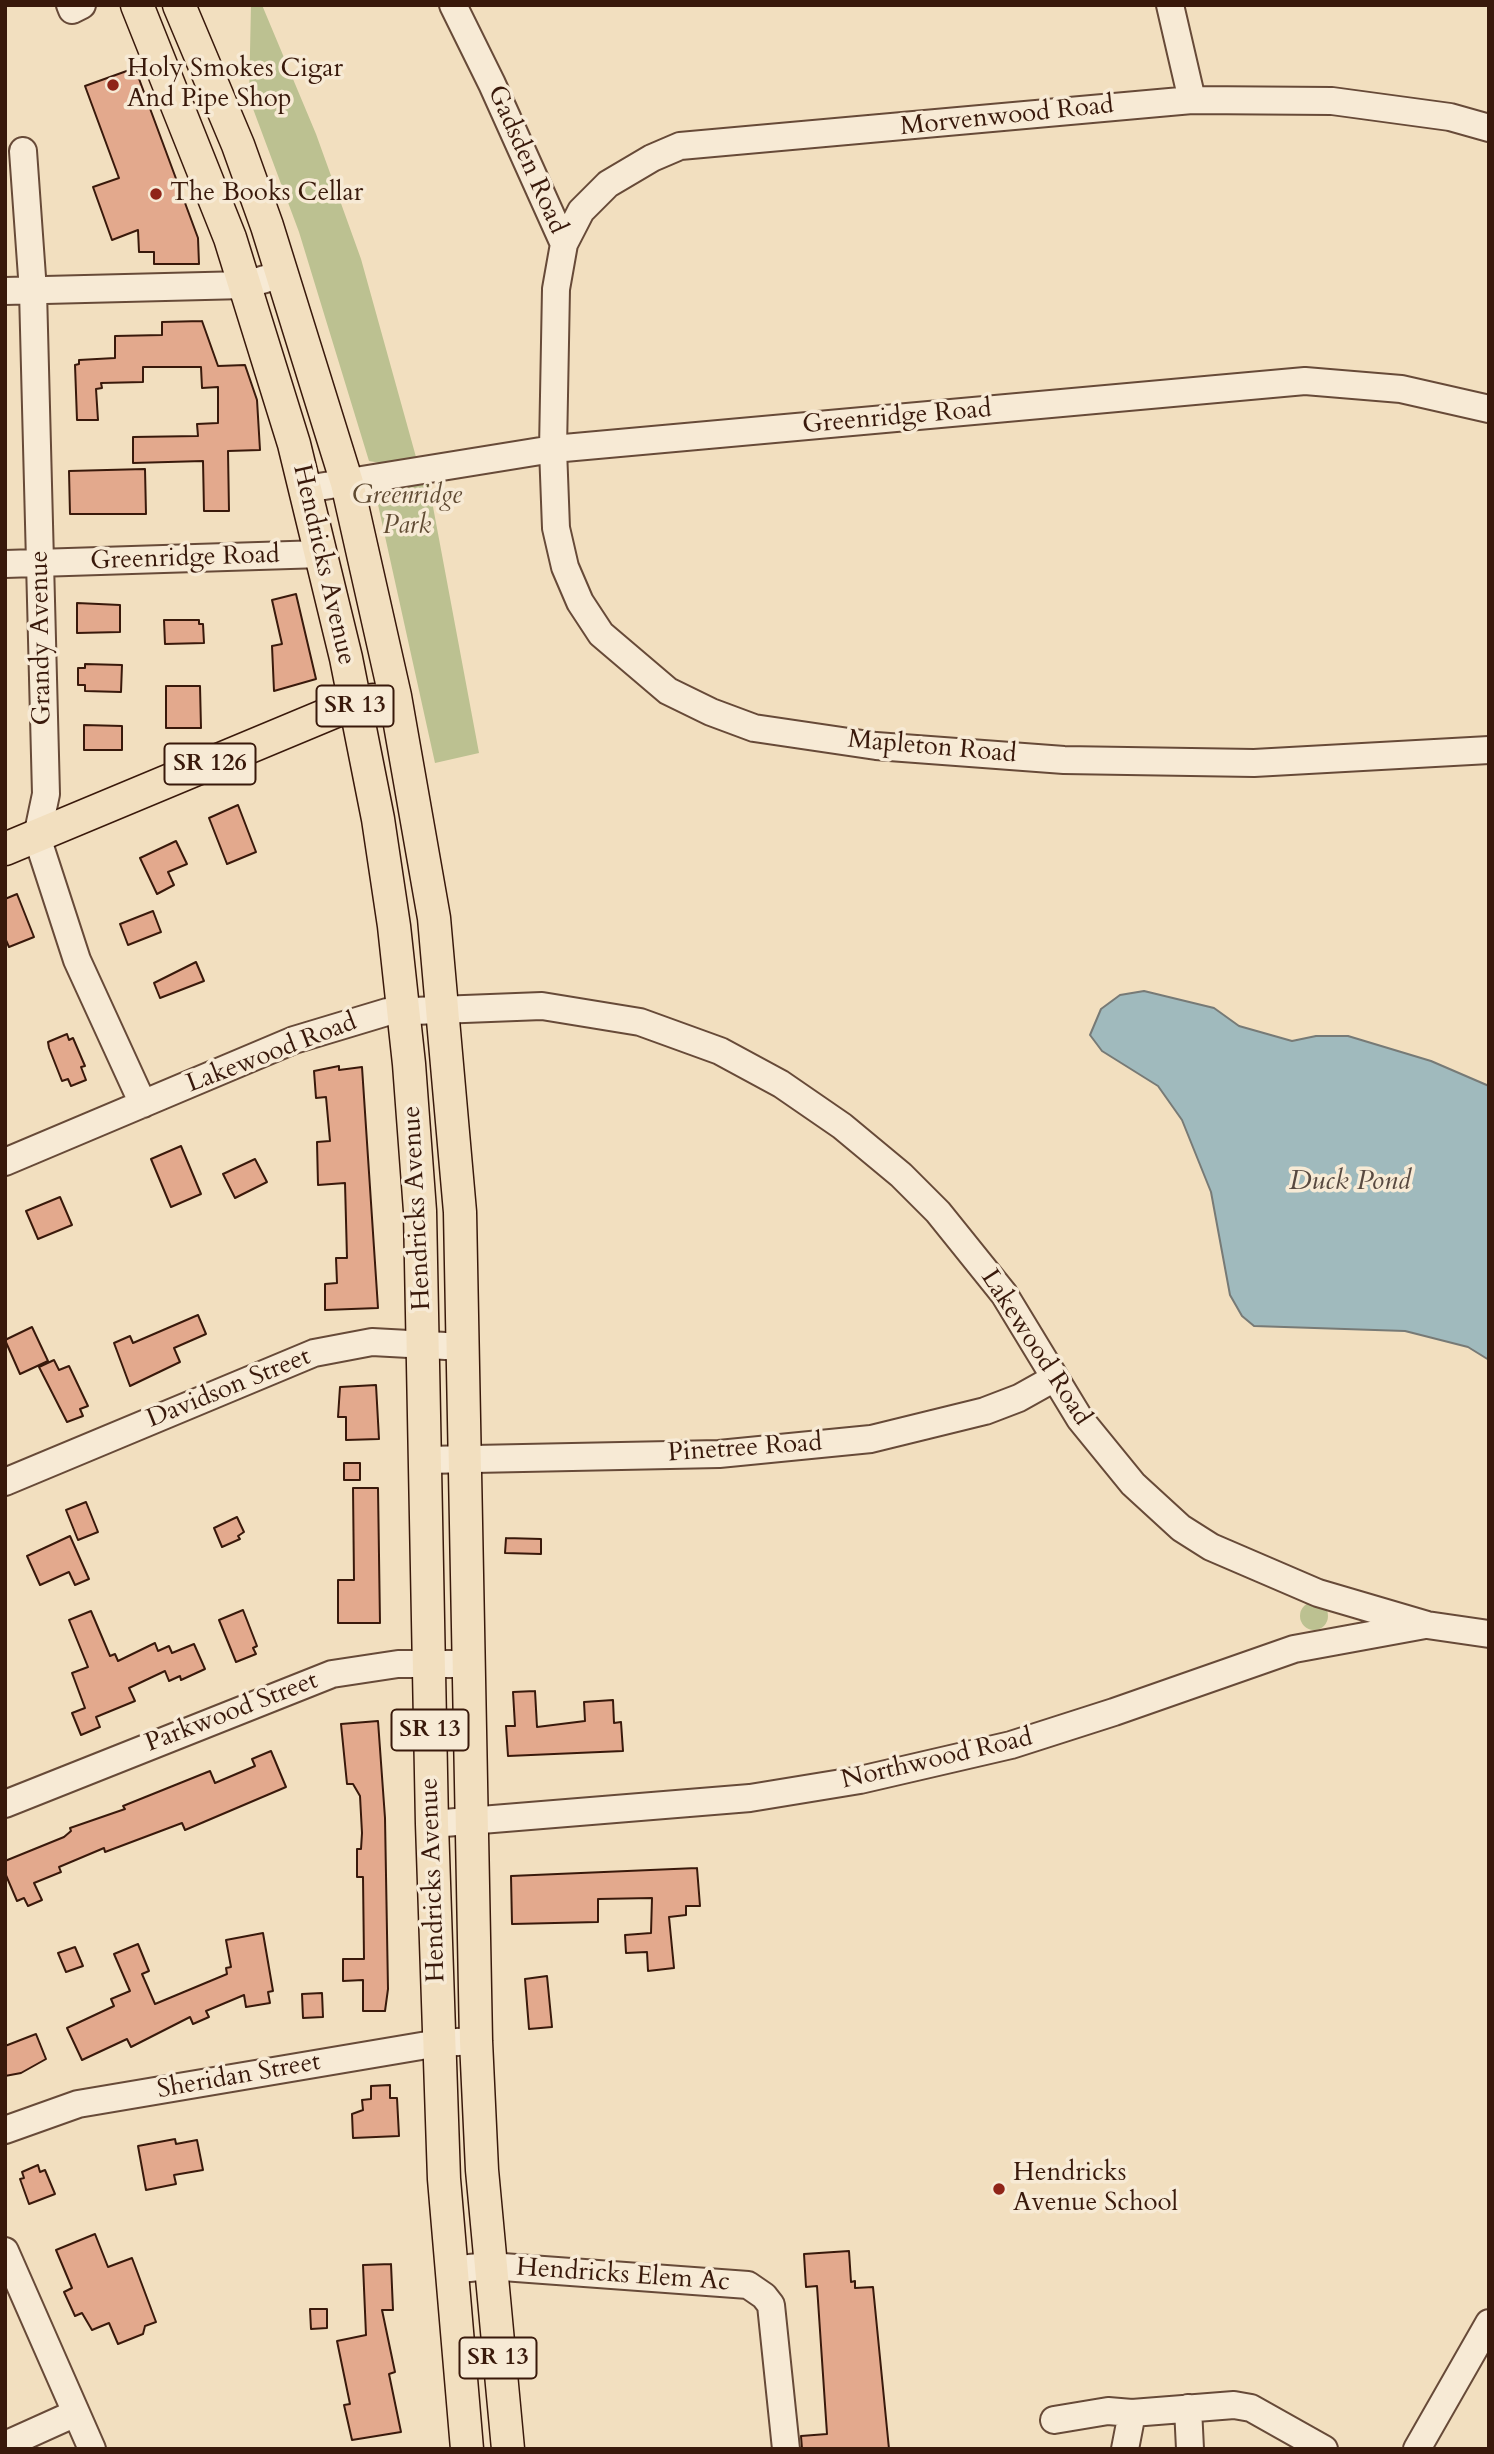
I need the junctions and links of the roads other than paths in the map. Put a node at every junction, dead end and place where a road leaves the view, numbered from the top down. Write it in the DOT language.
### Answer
graph roads {
  1 [pos="70,5"];
  2 [pos="82,5"];
  3 [pos="137,5"];
  4 [pos="179,5"];
  5 [pos="453,5"];
  6 [pos="1170,5"];
  7 [pos="1192,100"];
  8 [pos="1489,128"];
  9 [pos="23,151"];
  10 [pos="564,244"];
  11 [pos="282,274"];
  12 [pos="245,285"];
  13 [pos="5,291"];
  14 [pos="33,291"];
  15 [pos="1489,410"];
  16 [pos="554,449"];
  17 [pos="347,483"];
  18 [pos="306,489"];
  19 [pos="322,554"];
  20 [pos="40,563"];
  21 [pos="5,564"];
  22 [pos="393,685"];
  23 [pos="355,703"];
  24 [pos="1489,751"];
  25 [pos="37,837"];
  26 [pos="5,849"];
  27 [pos="443,1008"];
  28 [pos="403,1010"];
  29 [pos="143,1104"];
  30 [pos="5,1162"];
  31 [pos="424,1344"];
  32 [pos="464,1347"];
  33 [pos="1053,1379"];
  34 [pos="425,1460"];
  35 [pos="464,1460"];
  36 [pos="5,1482"];
  37 [pos="1427,1625"];
  38 [pos="1489,1634"];
  39 [pos="429,1663"];
  40 [pos="469,1664"];
  41 [pos="5,1804"];
  42 [pos="472,1821"];
  43 [pos="432,1824"];
  44 [pos="476,2042"];
  45 [pos="439,2043"];
  46 [pos="5,2130"];
  47 [pos="5,2251"];
  48 [pos="489,2266"];
  49 [pos="450,2270"];
  50 [pos="1489,2323"];
  51 [pos="1480,2361"];
  52 [pos="1188,2408"];
  53 [pos="76,2413"];
  54 [pos="1132,2413"];
  55 [pos="1054,2420"];
  56 [pos="5,2445"];
  57 [pos="92,2449"];
  58 [pos="467,2449"];
  59 [pos="508,2449"];
  60 [pos="786,2449"];
  61 [pos="1125,2449"];
  62 [pos="1190,2449"];
  63 [pos="1324,2449"];
  64 [pos="1417,2449"];
  1 -- 2 [label="street"];
  3 -- 12 [label="main road, Hendricks Avenue / SR 13"];
  4 -- 11 [label="main road, Hendricks Avenue / SR 13"];
  5 -- 10 [label="street, Gadsden Road"];
  6 -- 7 [label="street"];
  7 -- 8 [label="street, Morvenwood Road"];
  7 -- 10 [label="street, Morvenwood Road"];
  9 -- 14 [label="street, Grandy Avenue"];
  10 -- 16 [label="street, Gadsden Road"];
  11 -- 12 [label="street"];
  11 -- 17 [label="main road, Hendricks Avenue / SR 13"];
  12 -- 14 [label="street"];
  12 -- 18 [label="main road, Hendricks Avenue / SR 13"];
  13 -- 14 [label="street"];
  14 -- 20 [label="street, Grandy Avenue"];
  15 -- 16 [label="street, Greenridge Road"];
  16 -- 17 [label="street, Greenridge Road"];
  16 -- 24 [label="street, Mapleton Road"];
  17 -- 18 [label="street, Greenridge Road"];
  17 -- 22 [label="main road, Hendricks Avenue / SR 13"];
  18 -- 19 [label="main road, Hendricks Avenue / SR 13"];
  19 -- 20 [label="street, Greenridge Road"];
  19 -- 22 [label="main road"];
  19 -- 23 [label="main road, Hendricks Avenue / SR 13"];
  20 -- 21 [label="street, Greenridge Road"];
  20 -- 25 [label="street, Grandy Avenue"];
  22 -- 23 [label="main road, SR 126"];
  22 -- 27 [label="main road, Hendricks Avenue / SR 13"];
  23 -- 25 [label="main road, SR 126"];
  23 -- 28 [label="main road, Hendricks Avenue / SR 13"];
  25 -- 26 [label="main road, SR 126"];
  25 -- 29 [label="street, Grandy Avenue"];
  27 -- 28 [label="street, Lakewood Road"];
  27 -- 32 [label="main road, Hendricks Avenue / SR 13"];
  27 -- 33 [label="street, Lakewood Road"];
  28 -- 29 [label="street, Lakewood Road"];
  28 -- 31 [label="main road, Hendricks Avenue / SR 13"];
  29 -- 30 [label="street, Lakewood Road"];
  31 -- 32 [label="street, Davidson Street"];
  31 -- 34 [label="main road, Hendricks Avenue / SR 13"];
  31 -- 36 [label="street, Davidson Street"];
  32 -- 35 [label="main road, Hendricks Avenue / SR 13"];
  33 -- 35 [label="street, Pinetree Road"];
  33 -- 37 [label="street, Lakewood Road"];
  34 -- 35 [label="street, Pinetree Road"];
  34 -- 39 [label="main road, Hendricks Avenue / SR 13"];
  35 -- 40 [label="main road, Hendricks Avenue / SR 13"];
  37 -- 38 [label="street, Lakewood Road"];
  37 -- 42 [label="street, Northwood Road"];
  39 -- 40 [label="street, Parkwood Street"];
  39 -- 41 [label="street, Parkwood Street"];
  39 -- 43 [label="main road, Hendricks Avenue / SR 13"];
  40 -- 42 [label="main road, Hendricks Avenue / SR 13"];
  42 -- 43 [label="street, Northwood Road"];
  42 -- 44 [label="main road, Hendricks Avenue / SR 13"];
  43 -- 45 [label="main road, Hendricks Avenue / SR 13"];
  44 -- 45 [label="street, Sheridan Street"];
  44 -- 48 [label="main road, Hendricks Avenue / SR 13"];
  45 -- 46 [label="street, Sheridan Street"];
  45 -- 49 [label="main road, Hendricks Avenue / SR 13"];
  47 -- 53 [label="street"];
  48 -- 49 [label="street, Hendricks Elem Ac"];
  48 -- 59 [label="main road, Hendricks Avenue / SR 13"];
  48 -- 60 [label="street, Hendricks Elem Ac"];
  49 -- 58 [label="main road, Hendricks Avenue / SR 13"];
  50 -- 51 [label="street"];
  51 -- 64 [label="street"];
  52 -- 54 [label="street"];
  52 -- 62 [label="street"];
  52 -- 63 [label="street"];
  53 -- 56 [label="street"];
  53 -- 57 [label="street"];
  54 -- 55 [label="street"];
  54 -- 61 [label="street"];
}
